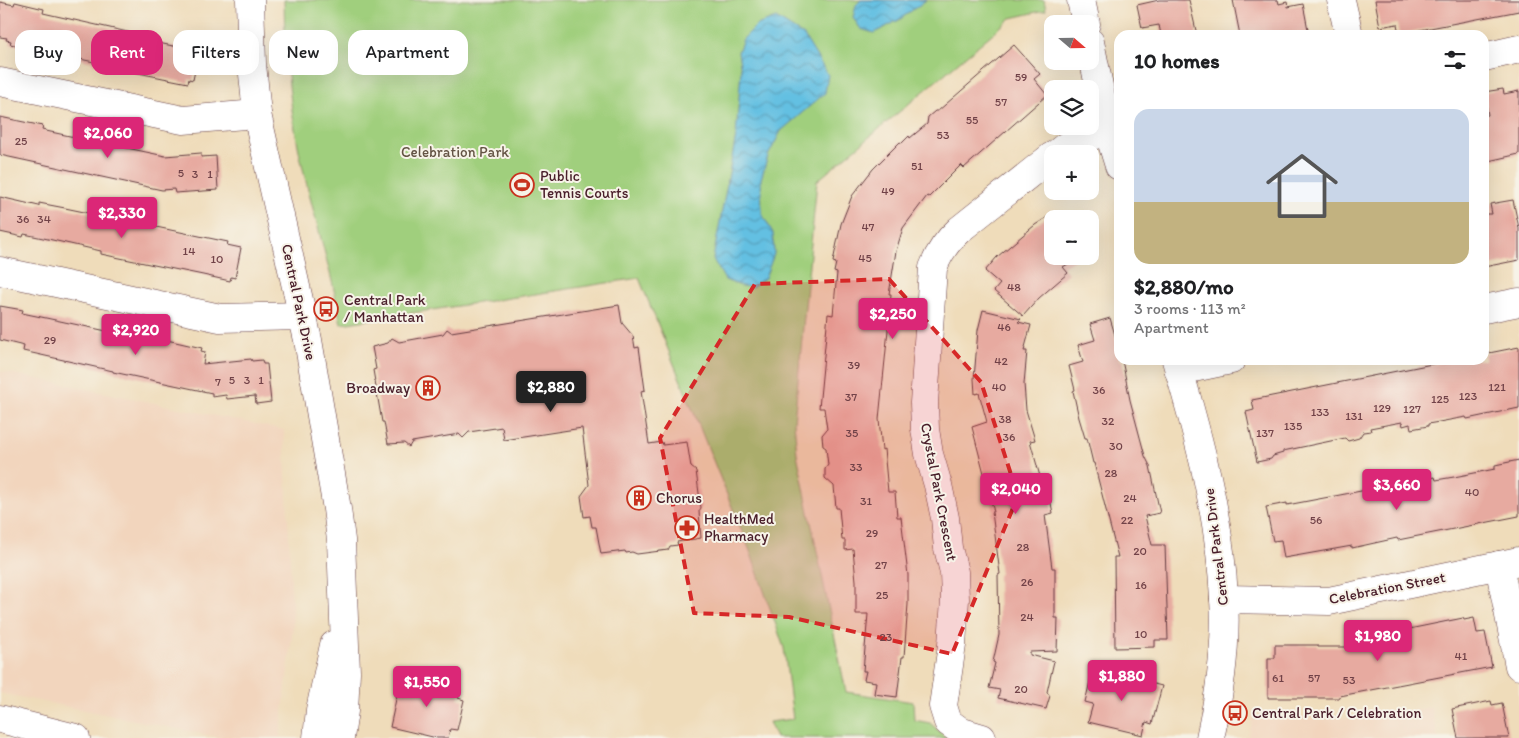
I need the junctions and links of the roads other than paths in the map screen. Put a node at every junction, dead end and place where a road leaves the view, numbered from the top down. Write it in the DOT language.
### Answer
graph roads {
  1 [pos="250,0"];
  2 [pos="1081,0"];
  3 [pos="1341,0"];
  4 [pos="1084,15"];
  5 [pos="1348,30"];
  6 [pos="1519,49"];
  7 [pos="1489,56"];
  8 [pos="1096,70"];
  9 [pos="0,82"];
  10 [pos="257,114"];
  11 [pos="1108,130"];
  12 [pos="1069,145"];
  13 [pos="1114,150"];
  14 [pos="1044,162"];
  15 [pos="0,271"];
  16 [pos="1519,302"];
  17 [pos="1489,308"];
  18 [pos="303,316"];
  19 [pos="1178,365"];
  20 [pos="1509,563"];
  21 [pos="1224,600"];
  22 [pos="343,605"];
  23 [pos="1519,666"];
  24 [pos="0,719"];
  25 [pos="76,738"];
  26 [pos="317,738"];
  27 [pos="340,738"];
  28 [pos="982,738"];
  29 [pos="1210,738"];
  1 -- 10 [label="street, Central Park Drive"];
  2 -- 4 [label="street"];
  3 -- 5 [label="street"];
  6 -- 7 [label="street"];
  8 -- 11 [label="street"];
  9 -- 10 [label="street"];
  10 -- 18 [label="street, Central Park Drive"];
  11 -- 12 [label="street"];
  11 -- 13 [label="street"];
  14 -- 28 [label="street, Crystal Park Crescent"];
  15 -- 18 [label="street"];
  16 -- 17 [label="street"];
  18 -- 22 [label="street, Central Park Drive"];
  19 -- 21 [label="street, Central Park Drive"];
  20 -- 21 [label="street, Celebration Street"];
  20 -- 23 [label="street"];
  21 -- 29 [label="street, Central Park Drive"];
  22 -- 26 [label="street, Central Park Drive"];
  22 -- 27 [label="street, Central Park Drive"];
  24 -- 25 [label="street"];
}
